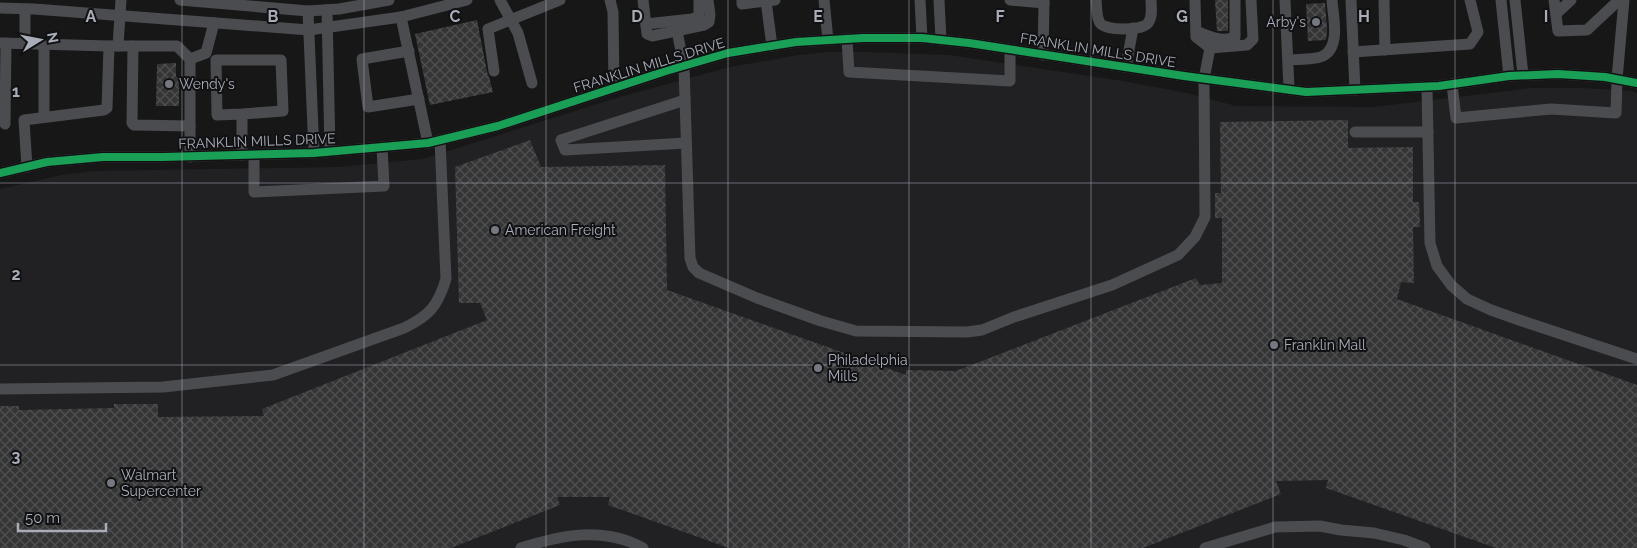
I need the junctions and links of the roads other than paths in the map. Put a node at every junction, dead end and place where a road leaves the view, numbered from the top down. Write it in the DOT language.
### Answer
graph roads {
  1 [pos="121,0"];
  2 [pos="180,0"];
  3 [pos="389,0"];
  4 [pos="467,0"];
  5 [pos="500,0"];
  6 [pos="560,0"];
  7 [pos="610,0"];
  8 [pos="643,0"];
  9 [pos="699,0"];
  10 [pos="708,0"];
  11 [pos="742,0"];
  12 [pos="771,0"];
  13 [pos="824,0"];
  14 [pos="920,0"];
  15 [pos="939,0"];
  16 [pos="1010,0"];
  17 [pos="1096,0"];
  18 [pos="1150,0"];
  19 [pos="1195,0"];
  20 [pos="1235,0"];
  21 [pos="1250,0"];
  22 [pos="1285,0"];
  23 [pos="1332,0"];
  24 [pos="1351,0"];
  25 [pos="1384,0"];
  26 [pos="1470,0"];
  27 [pos="1501,0"];
  28 [pos="1515,0"];
  29 [pos="1554,0"];
  30 [pos="1571,0"];
  31 [pos="1619,0"];
  32 [pos="1624,0"];
  33 [pos="1044,2"];
  34 [pos="0,8"];
  35 [pos="317,8"];
  36 [pos="25,9"];
  37 [pos="1556,14"];
  38 [pos="120,15"];
  39 [pos="401,17"];
  40 [pos="512,20"];
  41 [pos="214,23"];
  42 [pos="646,24"];
  43 [pos="1133,28"];
  44 [pos="318,29"];
  45 [pos="678,31"];
  46 [pos="1196,31"];
  47 [pos="922,38"];
  48 [pos="847,39"];
  49 [pos="828,40"];
  50 [pos="942,40"];
  51 [pos="3,43"];
  52 [pos="25,44"];
  53 [pos="44,44"];
  54 [pos="113,46"];
  55 [pos="133,46"];
  56 [pos="772,46"];
  57 [pos="1210,48"];
  58 [pos="1010,50"];
  59 [pos="1386,50"];
  60 [pos="409,51"];
  61 [pos="1353,52"];
  62 [pos="1043,55"];
  63 [pos="211,56"];
  64 [pos="190,59"];
  65 [pos="1288,60"];
  66 [pos="684,66"];
  67 [pos="1126,67"];
  68 [pos="494,71"];
  69 [pos="1523,75"];
  70 [pos="1509,76"];
  71 [pos="1204,79"];
  72 [pos="1617,79"];
  73 [pos="532,83"];
  74 [pos="1637,83"];
  75 [pos="1452,84"];
  76 [pos="1427,87"];
  77 [pos="614,88"];
  78 [pos="1289,89"];
  79 [pos="1355,90"];
  80 [pos="419,99"];
  81 [pos="685,100"];
  82 [pos="242,114"];
  83 [pos="44,117"];
  84 [pos="24,120"];
  85 [pos="2,125"];
  86 [pos="190,126"];
  87 [pos="1354,132"];
  88 [pos="1428,132"];
  89 [pos="440,140"];
  90 [pos="686,143"];
  91 [pos="428,144"];
  92 [pos="382,147"];
  93 [pos="330,151"];
  94 [pos="314,153"];
  95 [pos="242,155"];
  96 [pos="254,155"];
  97 [pos="190,157"];
  98 [pos="26,166"];
  99 [pos="0,173"];
  100 [pos="1637,358"];
  101 [pos="0,389"];
  102 [pos="1404,544"];
  103 [pos="521,548"];
  104 [pos="643,548"];
  105 [pos="1205,548"];
  106 [pos="1425,548"];
  1 -- 38 [label="street"];
  2 -- 35 [label="street"];
  3 -- 35 [label="street"];
  4 -- 39 [label="street"];
  5 -- 40 [label="street"];
  6 -- 40 [label="street"];
  7 -- 77 [label="street"];
  8 -- 42 [label="street"];
  9 -- 42 [label="street"];
  10 -- 45 [label="street"];
  11 -- 12 [label="street"];
  12 -- 56 [label="street"];
  13 -- 49 [label="street"];
  14 -- 47 [label="street"];
  15 -- 50 [label="street"];
  16 -- 33 [label="street"];
  17 -- 43 [label="street"];
  18 -- 43 [label="street"];
  19 -- 46 [label="street"];
  20 -- 46 [label="street"];
  21 -- 57 [label="street"];
  22 -- 65 [label="street"];
  23 -- 65 [label="street"];
  24 -- 61 [label="street"];
  25 -- 59 [label="street"];
  26 -- 59 [label="street"];
  27 -- 70 [label="street"];
  28 -- 69 [label="street"];
  29 -- 37 [label="street"];
  30 -- 37 [label="street"];
  31 -- 37 [label="street"];
  32 -- 72 [label="street"];
  33 -- 62 [label="street"];
  34 -- 36 [label="street"];
  35 -- 44 [label="street"];
  35 -- 44 [label="street"];
  36 -- 38 [label="street"];
  36 -- 52 [label="street"];
  38 -- 41 [label="street"];
  38 -- 54 [label="street"];
  39 -- 44 [label="street"];
  39 -- 60 [label="street"];
  40 -- 68 [label="street"];
  40 -- 73 [label="street"];
  41 -- 44 [label="street"];
  41 -- 63 [label="street"];
  42 -- 45 [label="street"];
  43 -- 67 [label="street"];
  44 -- 93 [label="street"];
  44 -- 94 [label="street"];
  45 -- 66 [label="street"];
  46 -- 57 [label="street"];
  47 -- 48 [label="street, FRANKLIN MILLS DRIVE"];
  47 -- 50 [label="street, FRANKLIN MILLS DRIVE"];
  48 -- 49 [label="street, FRANKLIN MILLS DRIVE"];
  48 -- 58 [label="street"];
  49 -- 56 [label="street, FRANKLIN MILLS DRIVE"];
  50 -- 58 [label="street, FRANKLIN MILLS DRIVE"];
  51 -- 52 [label="street"];
  51 -- 85 [label="street"];
  52 -- 53 [label="street"];
  53 -- 54 [label="street"];
  53 -- 83 [label="street"];
  54 -- 55 [label="street"];
  54 -- 83 [label="street"];
  55 -- 64 [label="street"];
  55 -- 86 [label="street"];
  56 -- 66 [label="street, FRANKLIN MILLS DRIVE"];
  57 -- 71 [label="street"];
  58 -- 62 [label="street, FRANKLIN MILLS DRIVE"];
  59 -- 61 [label="street"];
  60 -- 80 [label="street"];
  60 -- 80 [label="street"];
  61 -- 79 [label="street"];
  62 -- 67 [label="street, FRANKLIN MILLS DRIVE"];
  63 -- 64 [label="street"];
  63 -- 82 [label="street"];
  63 -- 82 [label="street"];
  64 -- 86 [label="street"];
  65 -- 78 [label="street"];
  66 -- 77 [label="street, FRANKLIN MILLS DRIVE"];
  66 -- 81 [label="street"];
  67 -- 71 [label="street, FRANKLIN MILLS DRIVE"];
  69 -- 70 [label="street, FRANKLIN MILLS DRIVE"];
  69 -- 72 [label="street, FRANKLIN MILLS DRIVE"];
  70 -- 75 [label="street, FRANKLIN MILLS DRIVE"];
  71 -- 78 [label="street, FRANKLIN MILLS DRIVE"];
  71 -- 90 [label="street"];
  72 -- 74 [label="street, FRANKLIN MILLS DRIVE"];
  72 -- 75 [label="street"];
  75 -- 76 [label="street, FRANKLIN MILLS DRIVE"];
  76 -- 79 [label="street, FRANKLIN MILLS DRIVE"];
  76 -- 88 [label="street"];
  77 -- 89 [label="street, FRANKLIN MILLS DRIVE"];
  78 -- 79 [label="street, FRANKLIN MILLS DRIVE"];
  80 -- 91 [label="street"];
  81 -- 90 [label="street"];
  81 -- 90 [label="street"];
  82 -- 95 [label="street"];
  83 -- 84 [label="street"];
  84 -- 85 [label="street"];
  84 -- 98 [label="street"];
  86 -- 97 [label="street"];
  87 -- 88 [label="street"];
  88 -- 100 [label="street"];
  89 -- 91 [label="street, FRANKLIN MILLS DRIVE"];
  89 -- 101 [label="street"];
  91 -- 92 [label="street, FRANKLIN MILLS DRIVE"];
  92 -- 93 [label="street, FRANKLIN MILLS DRIVE"];
  92 -- 96 [label="street"];
  93 -- 94 [label="street, FRANKLIN MILLS DRIVE"];
  94 -- 96 [label="street, FRANKLIN MILLS DRIVE"];
  95 -- 96 [label="street, FRANKLIN MILLS DRIVE"];
  95 -- 97 [label="street, FRANKLIN MILLS DRIVE"];
  97 -- 98 [label="street, FRANKLIN MILLS DRIVE"];
  98 -- 99 [label="street, FRANKLIN MILLS DRIVE"];
  102 -- 105 [label="street"];
  102 -- 106 [label="street"];
  103 -- 104 [label="street"];
}
